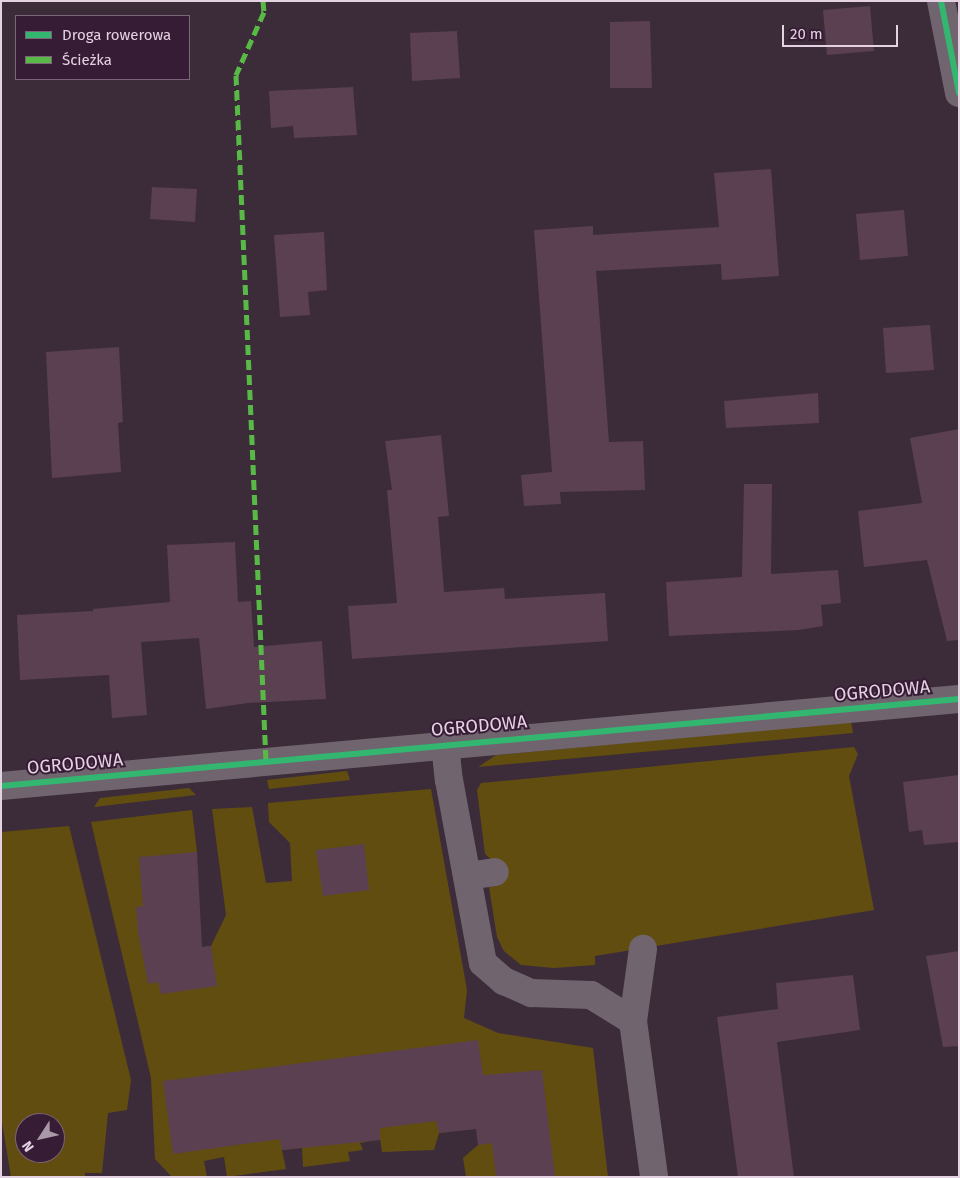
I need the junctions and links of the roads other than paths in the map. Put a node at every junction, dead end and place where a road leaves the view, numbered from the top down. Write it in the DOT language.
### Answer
graph roads {
  1 [pos="940,1"];
  2 [pos="959,93"];
  3 [pos="959,699"];
  4 [pos="445,744"];
  5 [pos="1,786"];
  6 [pos="495,872"];
  7 [pos="466,876"];
  8 [pos="643,949"];
  9 [pos="634,1021"];
  10 [pos="654,1177"];
  1 -- 2 [label="street"];
  3 -- 4 [label="street, OGRODOWA"];
  4 -- 5 [label="street, OGRODOWA"];
  4 -- 7 [label="street"];
  6 -- 7 [label="street"];
  7 -- 9 [label="street"];
  8 -- 9 [label="street"];
  9 -- 10 [label="street"];
}
